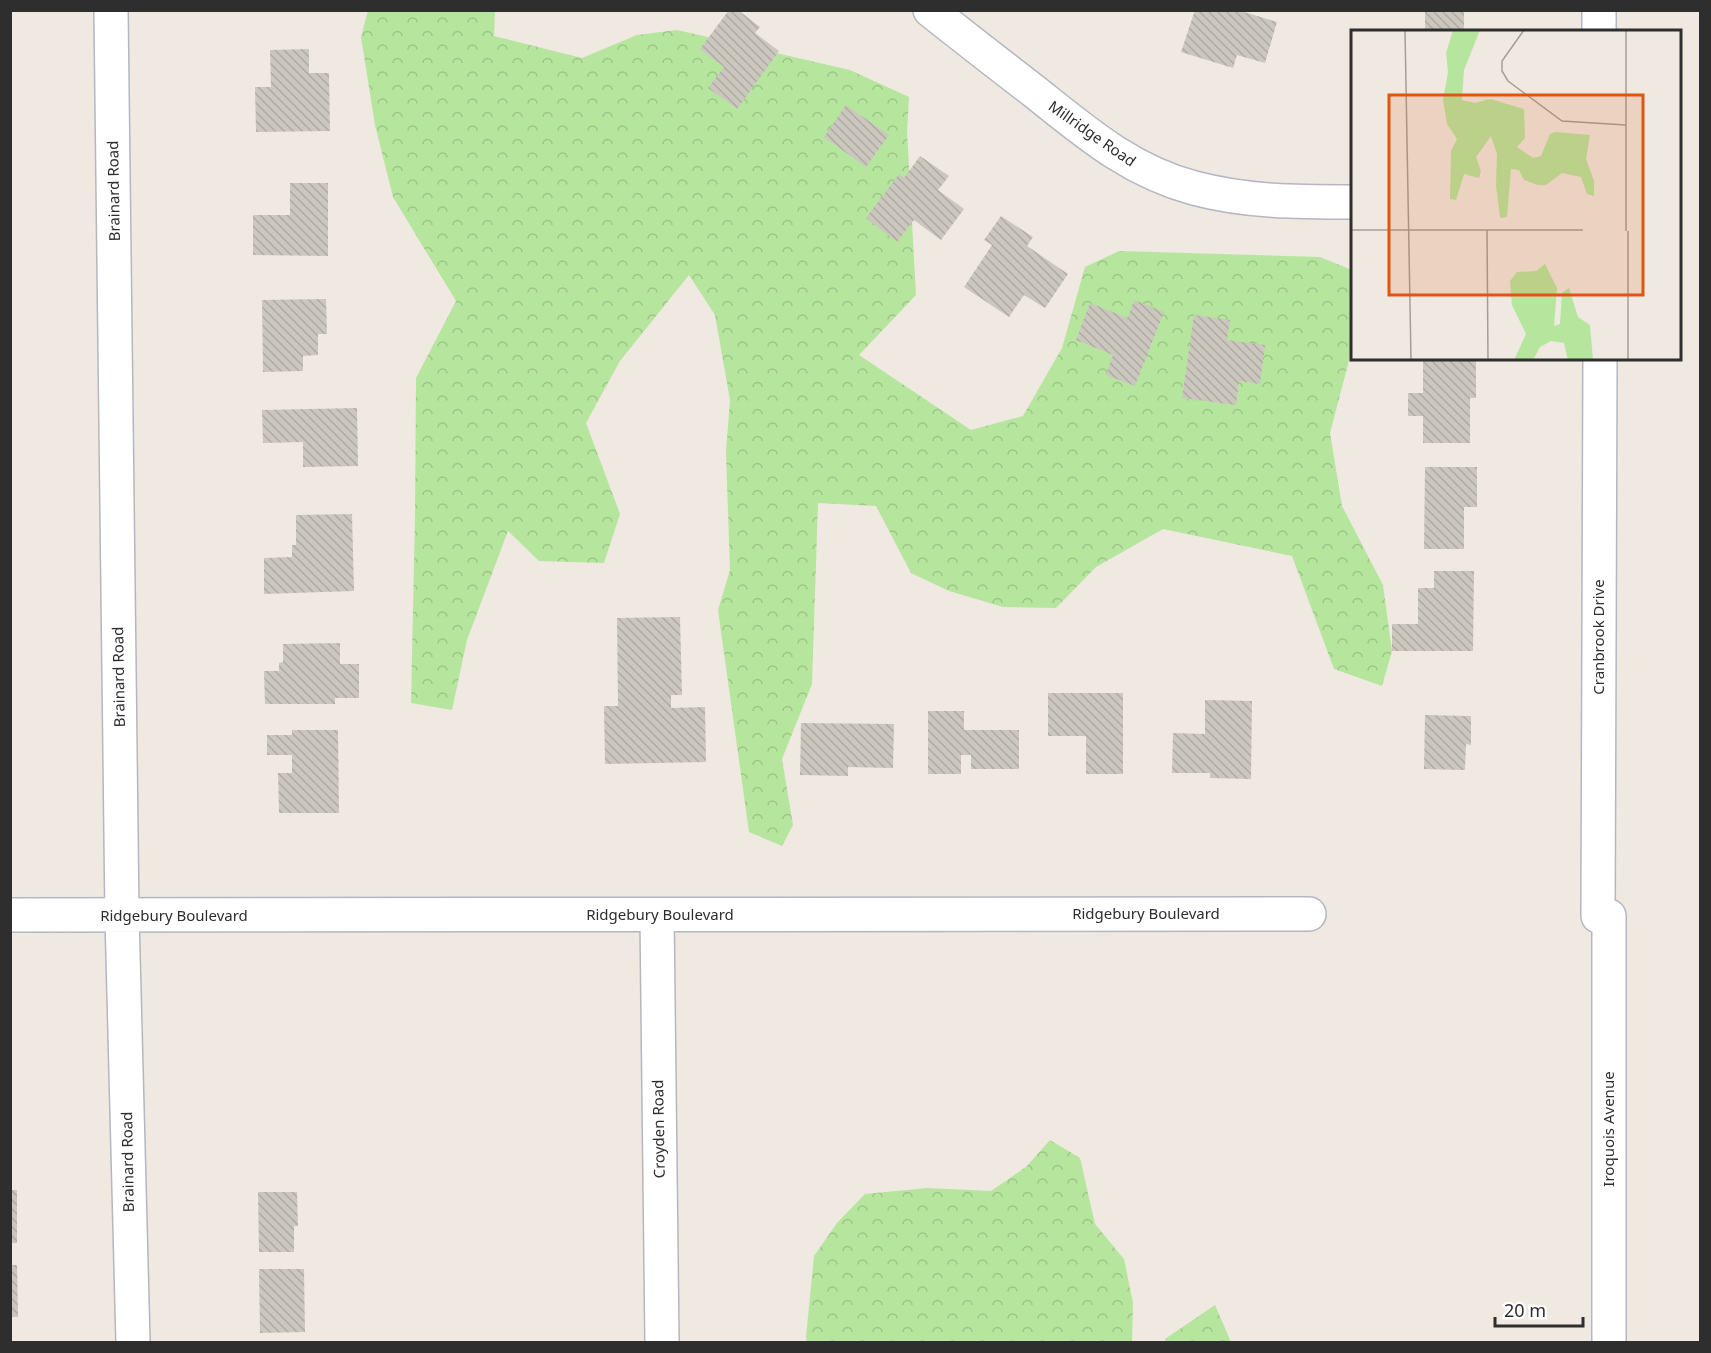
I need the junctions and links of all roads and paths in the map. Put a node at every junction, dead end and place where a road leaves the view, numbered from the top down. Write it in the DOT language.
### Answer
graph roads {
  1 [pos="111,10"];
  2 [pos="930,10"];
  3 [pos="1599,10"];
  4 [pos="1599,30"];
  5 [pos="1351,202"];
  6 [pos="1600,360"];
  7 [pos="1309,914"];
  8 [pos="10,915"];
  9 [pos="122,915"];
  10 [pos="657,915"];
  11 [pos="1604,916"];
  12 [pos="133,1342"];
  13 [pos="662,1342"];
  14 [pos="1609,1342"];
  1 -- 9 [label="street, Brainard Road"];
  2 -- 5 [label="street, Millridge Road"];
  3 -- 4 [label="street"];
  6 -- 11 [label="street, Cranbrook Drive"];
  7 -- 10 [label="street, Ridgebury Boulevard"];
  8 -- 9 [label="street, Ridgebury Boulevard"];
  9 -- 10 [label="street, Ridgebury Boulevard"];
  9 -- 12 [label="street, Brainard Road"];
  10 -- 13 [label="street, Croyden Road"];
  11 -- 14 [label="street, Iroquois Avenue"];
}
